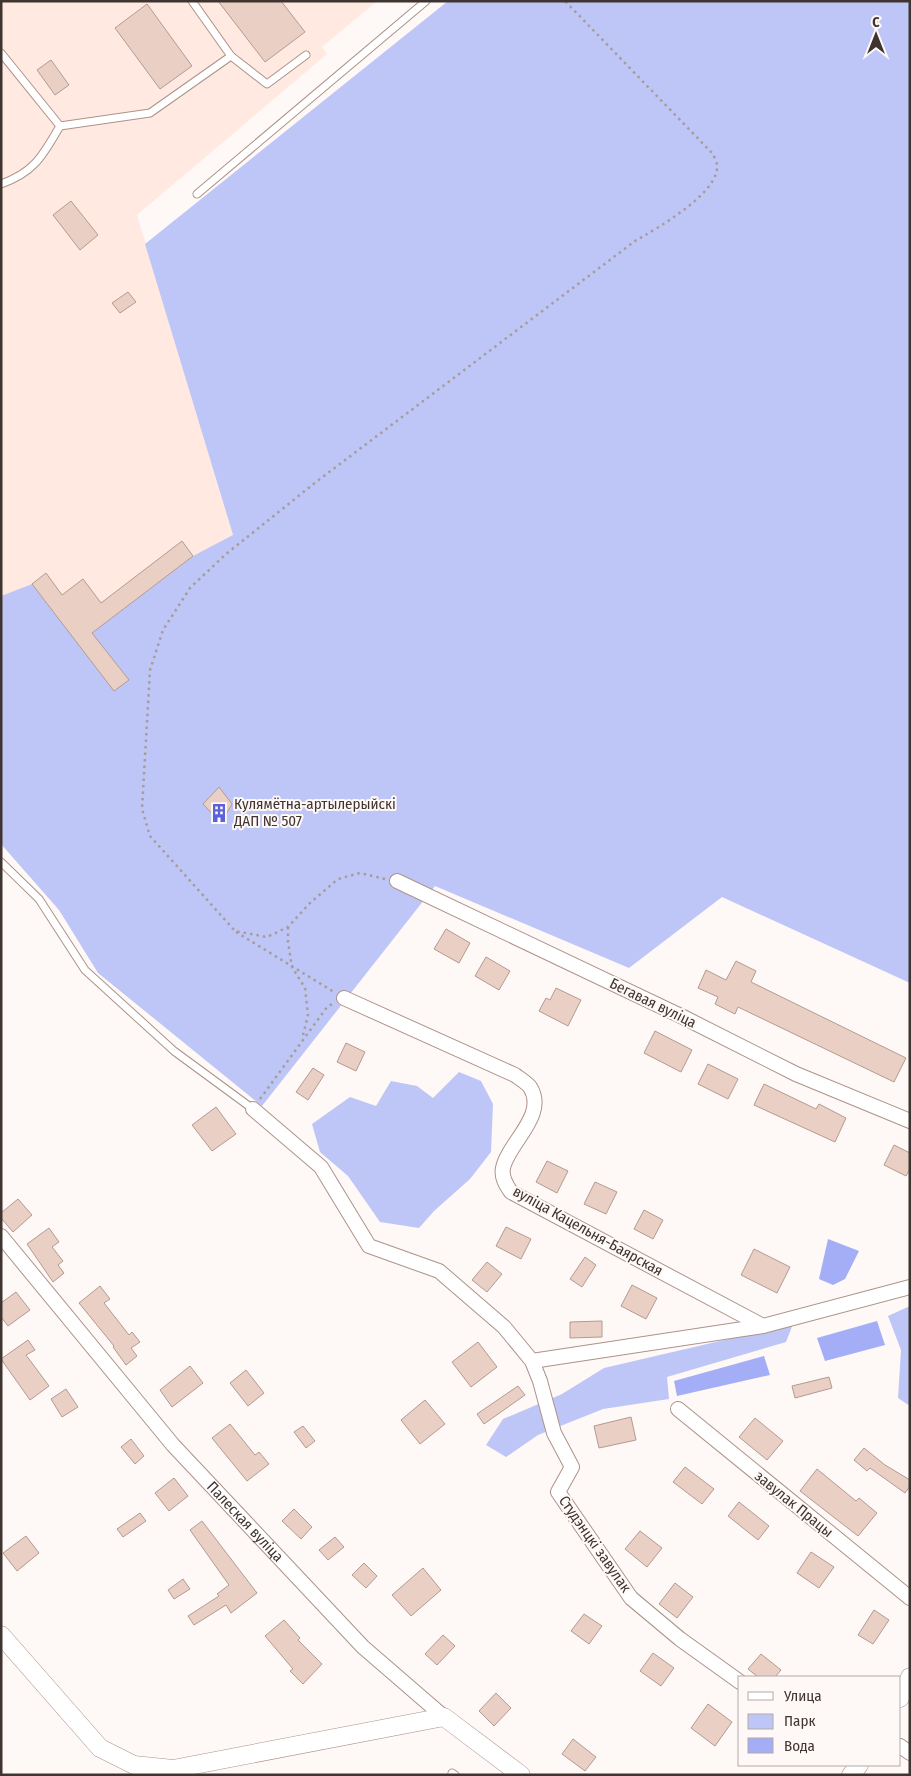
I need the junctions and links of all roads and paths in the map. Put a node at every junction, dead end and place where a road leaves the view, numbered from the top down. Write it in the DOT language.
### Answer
graph roads {
  1 [pos="192,1"];
  2 [pos="426,1"];
  3 [pos="565,1"];
  4 [pos="1,52"];
  5 [pos="306,55"];
  6 [pos="231,56"];
  7 [pos="60,126"];
  8 [pos="1,184"];
  9 [pos="197,194"];
  10 [pos="1,862"];
  11 [pos="397,882"];
  12 [pos="288,927"];
  13 [pos="235,932"];
  14 [pos="292,968"];
  15 [pos="344,998"];
  16 [pos="303,1039"];
  17 [pos="253,1109"];
  18 [pos="910,1121"];
  19 [pos="1,1236"];
  20 [pos="910,1288"];
  21 [pos="763,1326"];
  22 [pos="532,1361"];
  23 [pos="678,1410"];
  24 [pos="910,1598"];
  25 [pos="1,1635"];
  26 [pos="910,1677"];
  27 [pos="738,1681"];
  28 [pos="901,1696"];
  29 [pos="444,1717"];
  30 [pos="517,1774"];
  1 -- 6 [label="lane"];
  2 -- 9 [label="lane"];
  3 -- 13 [label="path"];
  4 -- 7 [label="lane"];
  5 -- 6 [label="lane"];
  6 -- 7 [label="lane"];
  7 -- 8 [label="lane"];
  10 -- 17 [label="lane"];
  11 -- 12 [label="path"];
  11 -- 18 [label="street, Бегавая вуліца"];
  12 -- 13 [label="path"];
  12 -- 14 [label="path"];
  13 -- 14 [label="path"];
  14 -- 15 [label="path"];
  14 -- 16 [label="path"];
  15 -- 16 [label="path"];
  15 -- 21 [label="street, вуліца Кацельня-Баярская"];
  16 -- 17 [label="path"];
  17 -- 22 [label="street, Студэнцкі завулак"];
  19 -- 29 [label="street, Палеская вуліца"];
  20 -- 21 [label="street"];
  21 -- 22 [label="street"];
  22 -- 27 [label="street, Студэнцкі завулак"];
  23 -- 24 [label="street, завулак Працы"];
  25 -- 29 [label="street"];
  26 -- 28 [label="street"];
  29 -- 30 [label="street, Палеская вуліца"];
}
